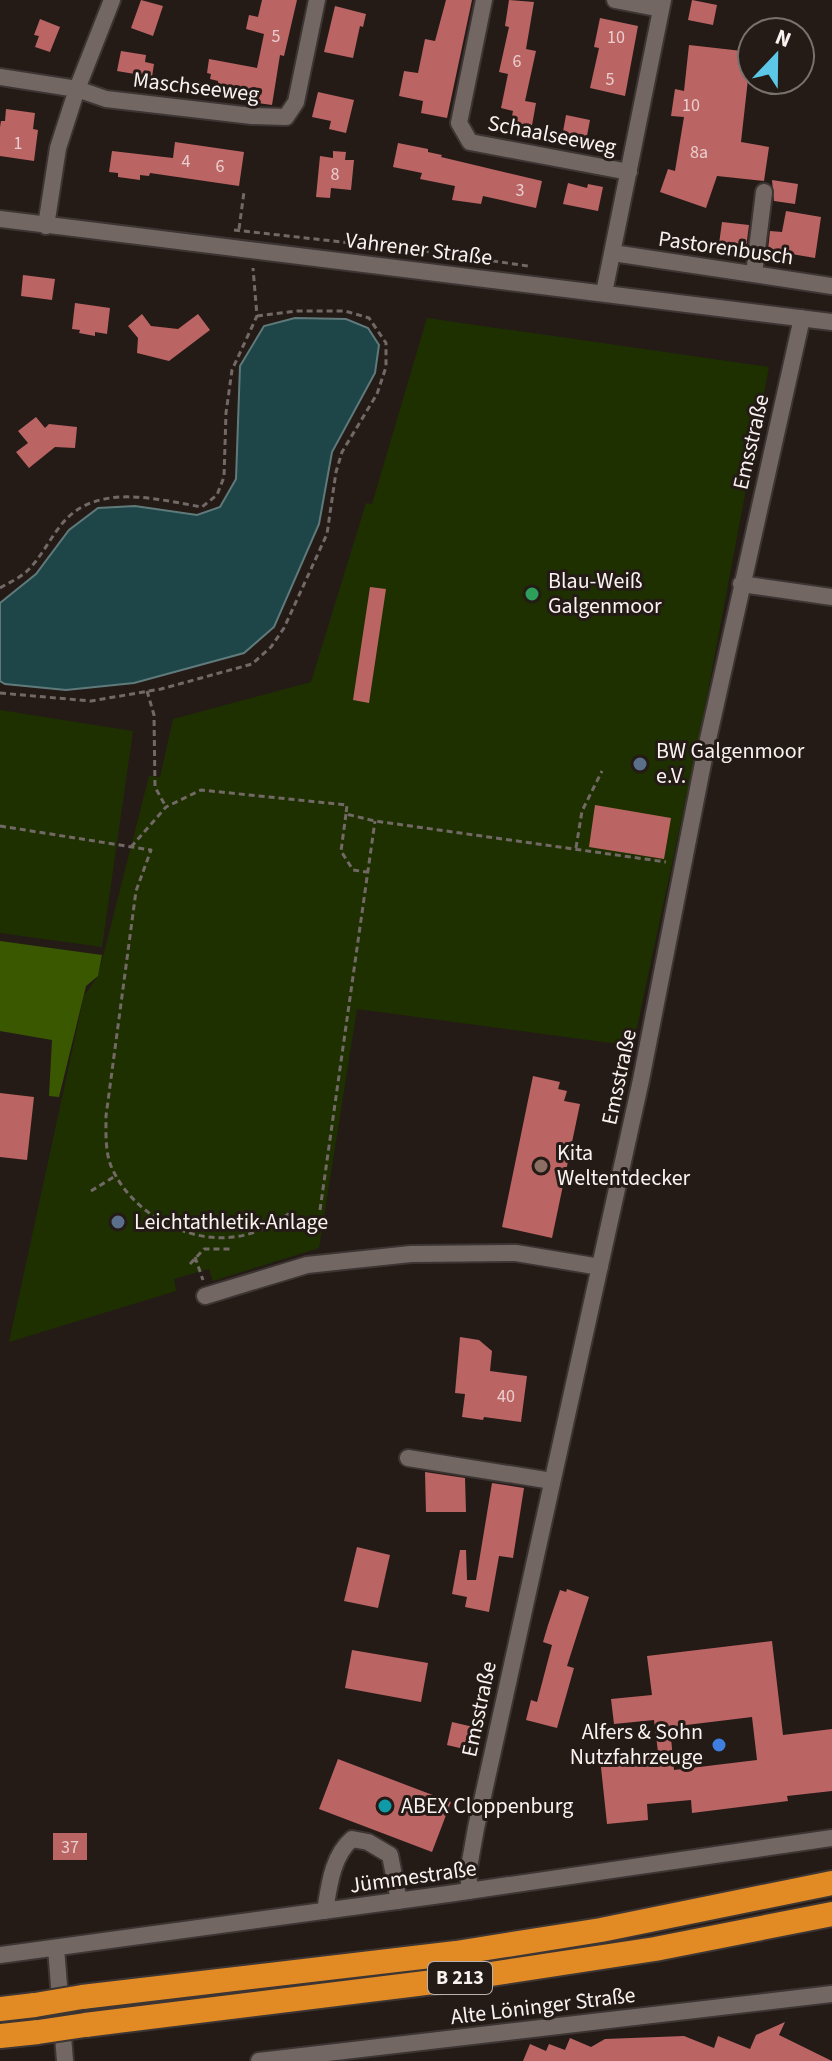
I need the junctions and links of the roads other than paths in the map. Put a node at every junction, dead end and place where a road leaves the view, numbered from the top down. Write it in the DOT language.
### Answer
graph roads {
  1 [pos="112,0"];
  2 [pos="317,0"];
  3 [pos="484,0"];
  4 [pos="615,0"];
  5 [pos="662,4"];
  6 [pos="0,77"];
  7 [pos="77,89"];
  8 [pos="629,172"];
  9 [pos="764,192"];
  10 [pos="0,219"];
  11 [pos="46,226"];
  12 [pos="613,253"];
  13 [pos="754,274"];
  14 [pos="832,286"];
  15 [pos="604,293"];
  16 [pos="802,318"];
  17 [pos="832,322"];
  18 [pos="741,584"];
  19 [pos="832,597"];
  20 [pos="600,1267"];
  21 [pos="207,1296"];
  22 [pos="408,1458"];
  23 [pos="552,1481"];
  24 [pos="832,1838"];
  25 [pos="832,1883"];
  26 [pos="470,1891"];
  27 [pos="399,1901"];
  28 [pos="325,1911"];
  29 [pos="832,1914"];
  30 [pos="56,1948"];
  31 [pos="0,1955"];
  32 [pos="832,1994"];
  33 [pos="0,2009"];
  34 [pos="0,2036"];
  35 [pos="65,2061"];
  36 [pos="259,2061"];
  1 -- 7 [label="street"];
  2 -- 7 [label="street, Maschseeweg"];
  3 -- 8 [label="street, Schaalseeweg"];
  4 -- 5 [label="street"];
  5 -- 8 [label="street"];
  6 -- 7 [label="street"];
  7 -- 11 [label="street"];
  8 -- 12 [label="street"];
  9 -- 13 [label="street"];
  10 -- 11 [label="street, Vahrener Straße"];
  11 -- 15 [label="street, Vahrener Straße"];
  12 -- 13 [label="street, Pastorenbusch"];
  12 -- 15 [label="street"];
  13 -- 14 [label="street, Pastorenbusch"];
  15 -- 16 [label="street, Vahrener Straße"];
  16 -- 17 [label="street, Vahrener Straße"];
  16 -- 18 [label="street, Emsstraße"];
  18 -- 19 [label="street"];
  18 -- 20 [label="street, Emsstraße"];
  20 -- 21 [label="street"];
  20 -- 23 [label="street, Emsstraße"];
  22 -- 23 [label="street"];
  23 -- 26 [label="street, Emsstraße"];
  24 -- 26 [label="street, Jümmestraße"];
  25 -- 33 [label="highway, B 213, bridge"];
  26 -- 27 [label="street, Jümmestraße"];
  27 -- 28 [label="street, Jümmestraße"];
  27 -- 28 [label="street"];
  28 -- 30 [label="street, Jümmestraße"];
  29 -- 34 [label="highway, B 213, bridge"];
  30 -- 31 [label="street, Jümmestraße"];
  30 -- 35 [label="street"];
  32 -- 36 [label="street, Alte Löninger Straße"];
}
